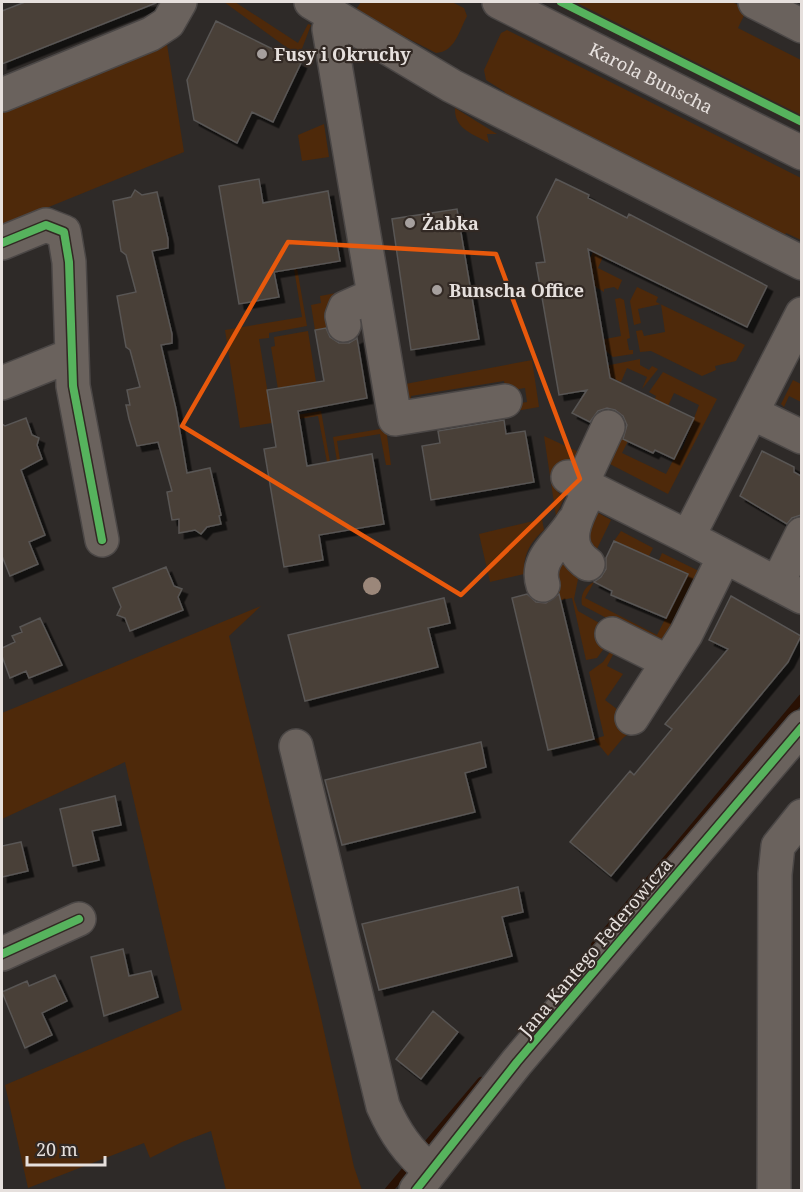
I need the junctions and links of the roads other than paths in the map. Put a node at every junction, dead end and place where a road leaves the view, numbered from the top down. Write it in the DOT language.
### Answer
graph roads {
  1 [pos="180,2"];
  2 [pos="499,2"];
  3 [pos="755,2"];
  4 [pos="325,15"];
  5 [pos="801,26"];
  6 [pos="311,69"];
  7 [pos="2,95"];
  8 [pos="801,153"];
  9 [pos="2,243"];
  10 [pos="801,263"];
  11 [pos="374,295"];
  12 [pos="801,314"];
  13 [pos="344,325"];
  14 [pos="72,355"];
  15 [pos="2,383"];
  16 [pos="505,401"];
  17 [pos="752,413"];
  18 [pos="608,427"];
  19 [pos="801,437"];
  20 [pos="580,483"];
  21 [pos="573,522"];
  22 [pos="801,534"];
  23 [pos="688,537"];
  24 [pos="102,540"];
  25 [pos="724,557"];
  26 [pos="588,564"];
  27 [pos="543,585"];
  28 [pos="789,591"];
  29 [pos="612,634"];
  30 [pos="668,662"];
  31 [pos="632,718"];
  32 [pos="801,727"];
  33 [pos="296,746"];
  34 [pos="801,816"];
  35 [pos="79,919"];
  36 [pos="2,954"];
  37 [pos="788,1079"];
  38 [pos="423,1181"];
  39 [pos="774,1191"];
  1 -- 7 [label="street"];
  2 -- 8 [label="main road, Karola Bunscha"];
  3 -- 5 [label="street"];
  4 -- 6 [label="street"];
  4 -- 10 [label="street"];
  4 -- 11 [label="street"];
  9 -- 14 [label="street"];
  11 -- 13 [label="street"];
  11 -- 16 [label="street"];
  12 -- 17 [label="street"];
  14 -- 15 [label="street"];
  14 -- 24 [label="street"];
  17 -- 19 [label="street"];
  17 -- 23 [label="street"];
  18 -- 20 [label="street"];
  20 -- 21 [label="street"];
  20 -- 23 [label="street"];
  21 -- 26 [label="street"];
  21 -- 27 [label="street"];
  22 -- 28 [label="street"];
  23 -- 25 [label="street"];
  25 -- 28 [label="street"];
  25 -- 30 [label="street"];
  29 -- 30 [label="street"];
  30 -- 31 [label="street"];
  32 -- 38 [label="street, Jana Kantego Federowicza"];
  33 -- 38 [label="street"];
  34 -- 37 [label="street"];
  35 -- 36 [label="street"];
  37 -- 39 [label="street"];
}
